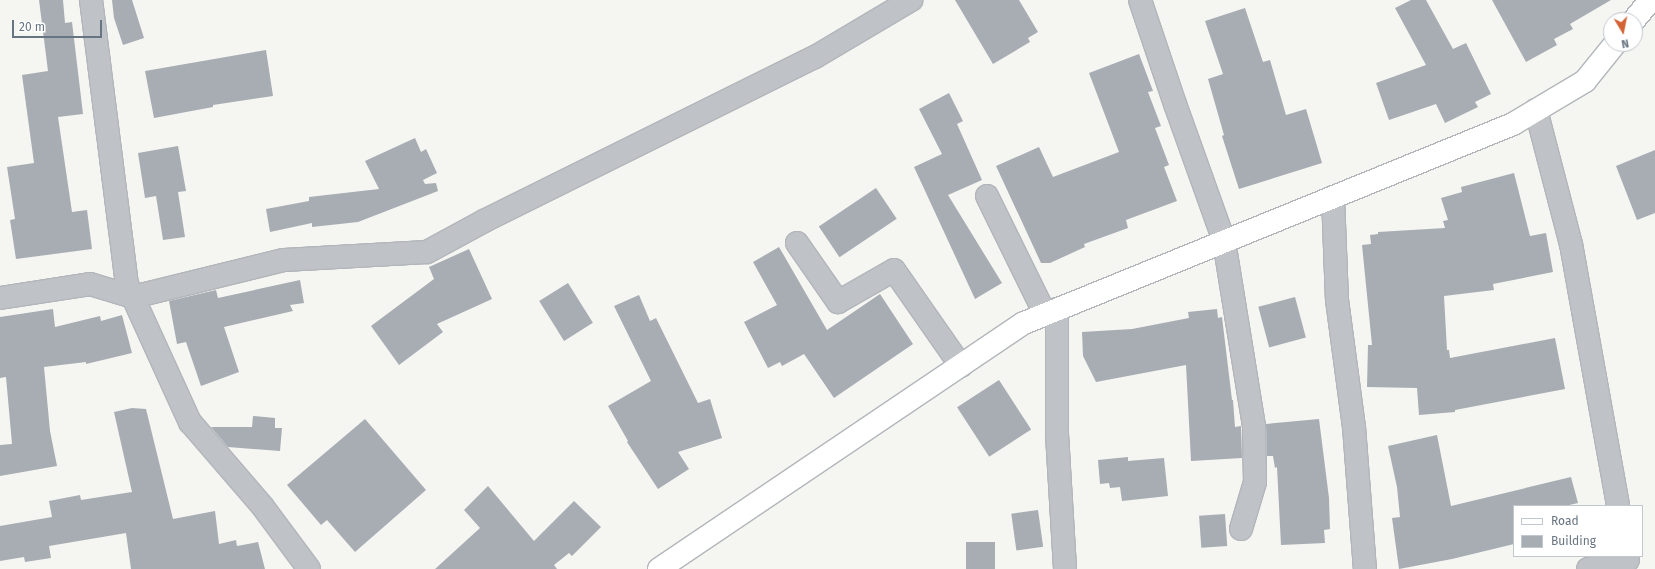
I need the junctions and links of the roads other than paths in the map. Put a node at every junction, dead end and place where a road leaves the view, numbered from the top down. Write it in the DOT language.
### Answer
graph roads {
  1 [pos="91,0"];
  2 [pos="911,0"];
  3 [pos="1140,0"];
  4 [pos="1651,0"];
  5 [pos="1641,12"];
  6 [pos="1609,52"];
  7 [pos="1536,110"];
  8 [pos="987,196"];
  9 [pos="1333,197"];
  10 [pos="1224,241"];
  11 [pos="797,243"];
  12 [pos="133,297"];
  13 [pos="0,298"];
  14 [pos="1051,312"];
  15 [pos="961,366"];
  16 [pos="1618,505"];
  17 [pos="1241,529"];
  18 [pos="1627,562"];
  19 [pos="309,569"];
  20 [pos="659,569"];
  21 [pos="1065,569"];
  22 [pos="1365,569"];
  23 [pos="1588,569"];
  1 -- 12 [label="street"];
  2 -- 12 [label="street"];
  3 -- 10 [label="street"];
  4 -- 5 [label="main road"];
  6 -- 7 [label="main road"];
  7 -- 9 [label="main road"];
  7 -- 16 [label="street"];
  8 -- 14 [label="street"];
  9 -- 10 [label="main road"];
  9 -- 22 [label="street"];
  10 -- 14 [label="main road"];
  10 -- 17 [label="street"];
  11 -- 15 [label="street"];
  12 -- 13 [label="street"];
  12 -- 19 [label="street"];
  14 -- 15 [label="main road"];
  14 -- 21 [label="street"];
  15 -- 20 [label="main road"];
  18 -- 23 [label="street"];
}
